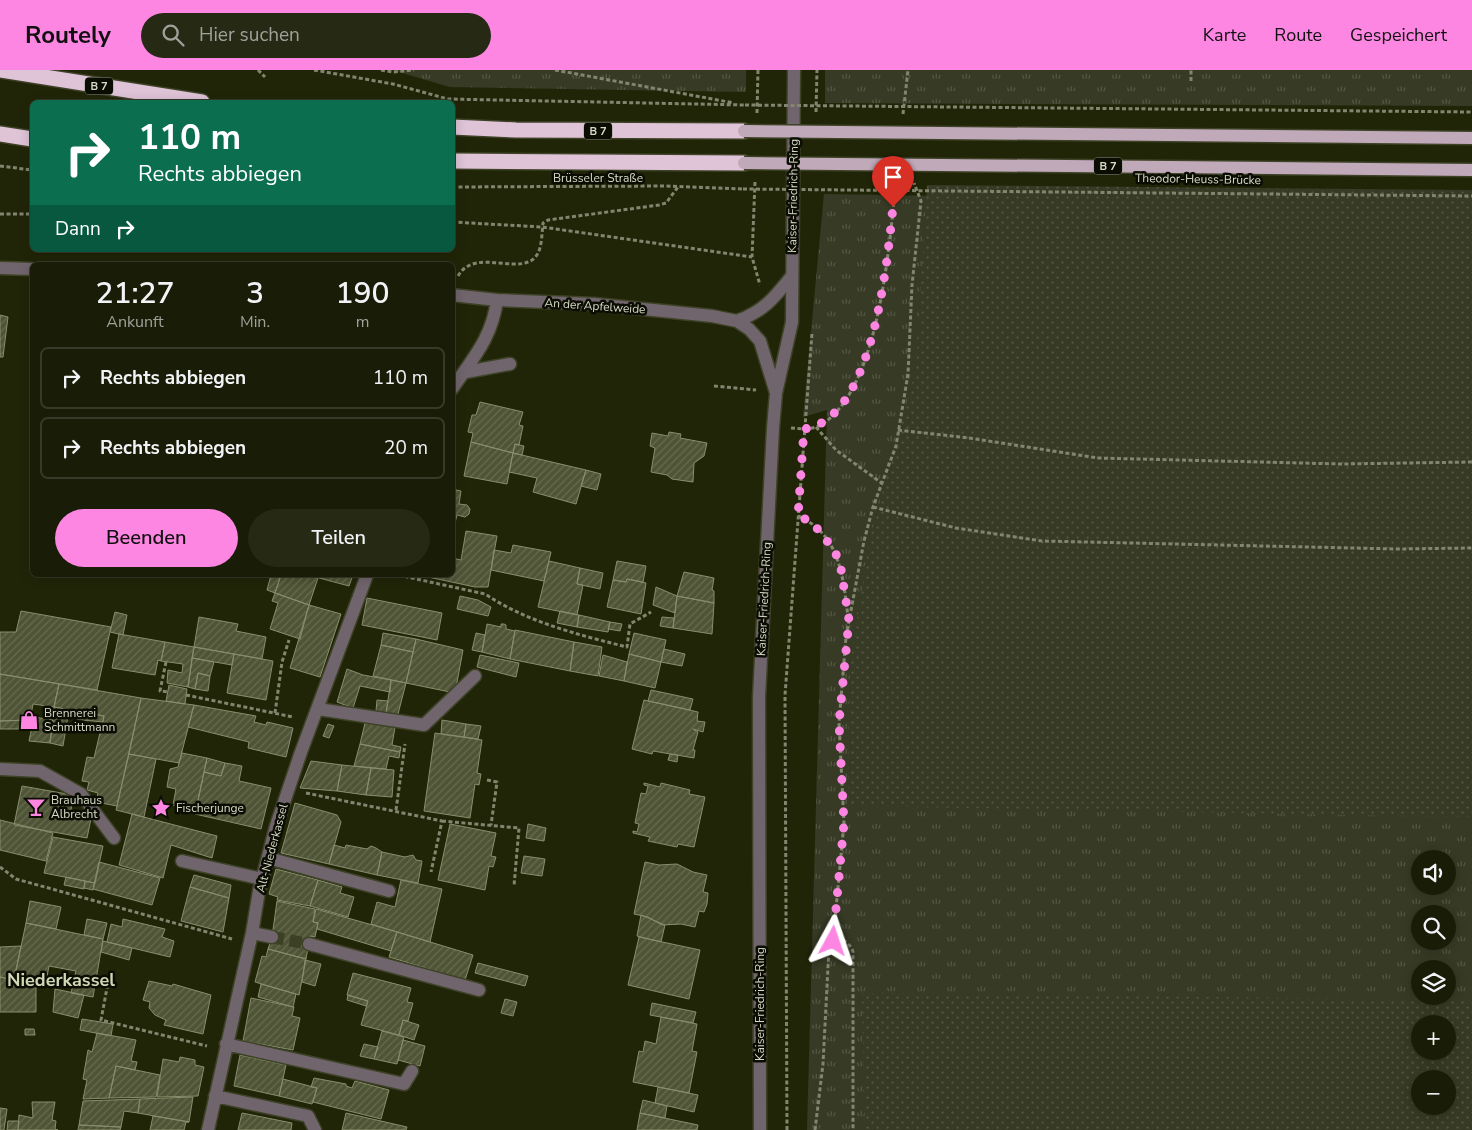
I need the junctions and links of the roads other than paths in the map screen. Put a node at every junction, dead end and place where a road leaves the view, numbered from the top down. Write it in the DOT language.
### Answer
graph roads {
  1 [pos="1,70"];
  2 [pos="794,70"];
  3 [pos="189,100"];
  4 [pos="455,127"];
  5 [pos="744,131"];
  6 [pos="0,134"];
  7 [pos="1472,138"];
  8 [pos="30,139"];
  9 [pos="455,161"];
  10 [pos="744,163"];
  11 [pos="1472,170"];
  12 [pos="0,268"];
  13 [pos="30,269"];
  14 [pos="792,277"];
  15 [pos="455,288"];
  16 [pos="497,300"];
  17 [pos="737,321"];
  18 [pos="510,364"];
  19 [pos="466,372"];
  20 [pos="455,386"];
  21 [pos="776,392"];
  22 [pos="366,577"];
  23 [pos="475,676"];
  24 [pos="318,709"];
  25 [pos="0,769"];
  26 [pos="114,838"];
  27 [pos="268,858"];
  28 [pos="182,861"];
  29 [pos="262,879"];
  30 [pos="389,891"];
  31 [pos="272,937"];
  32 [pos="251,938"];
  33 [pos="309,944"];
  34 [pos="480,990"];
  35 [pos="226,1047"];
  36 [pos="412,1071"];
  37 [pos="216,1096"];
  38 [pos="208,1130"];
  39 [pos="315,1130"];
  40 [pos="760,1130"];
  1 -- 3 [label="highway, B 7"];
  2 -- 14 [label="street, Kaiser-Friedrich-Ring"];
  4 -- 5 [label="highway, B 7"];
  5 -- 7 [label="main road, B 7, bridge"];
  6 -- 8 [label="highway"];
  9 -- 10 [label="highway, B 7"];
  10 -- 11 [label="main road, Theodor-Heuss-Brücke / B 7, bridge"];
  12 -- 13 [label="street"];
  14 -- 17 [label="street"];
  14 -- 21 [label="street, Kaiser-Friedrich-Ring"];
  15 -- 16 [label="street, An der Apfelweide"];
  16 -- 17 [label="street, An der Apfelweide"];
  16 -- 19 [label="street"];
  17 -- 21 [label="street, An der Apfelweide"];
  18 -- 19 [label="street"];
  19 -- 20 [label="street"];
  21 -- 40 [label="street, Kaiser-Friedrich-Ring"];
  22 -- 24 [label="street, Alt-Niederkassel"];
  23 -- 24 [label="street"];
  24 -- 27 [label="street, Alt-Niederkassel"];
  25 -- 26 [label="street"];
  27 -- 29 [label="street, Alt-Niederkassel"];
  27 -- 30 [label="street"];
  28 -- 29 [label="street"];
  29 -- 32 [label="street, Alt-Niederkassel"];
  31 -- 32 [label="street"];
  32 -- 35 [label="street, Alt-Niederkassel"];
  33 -- 34 [label="street"];
  35 -- 36 [label="street"];
  35 -- 37 [label="street, Alt-Niederkassel"];
  37 -- 38 [label="street, Alt-Niederkassel"];
  37 -- 39 [label="street"];
}
